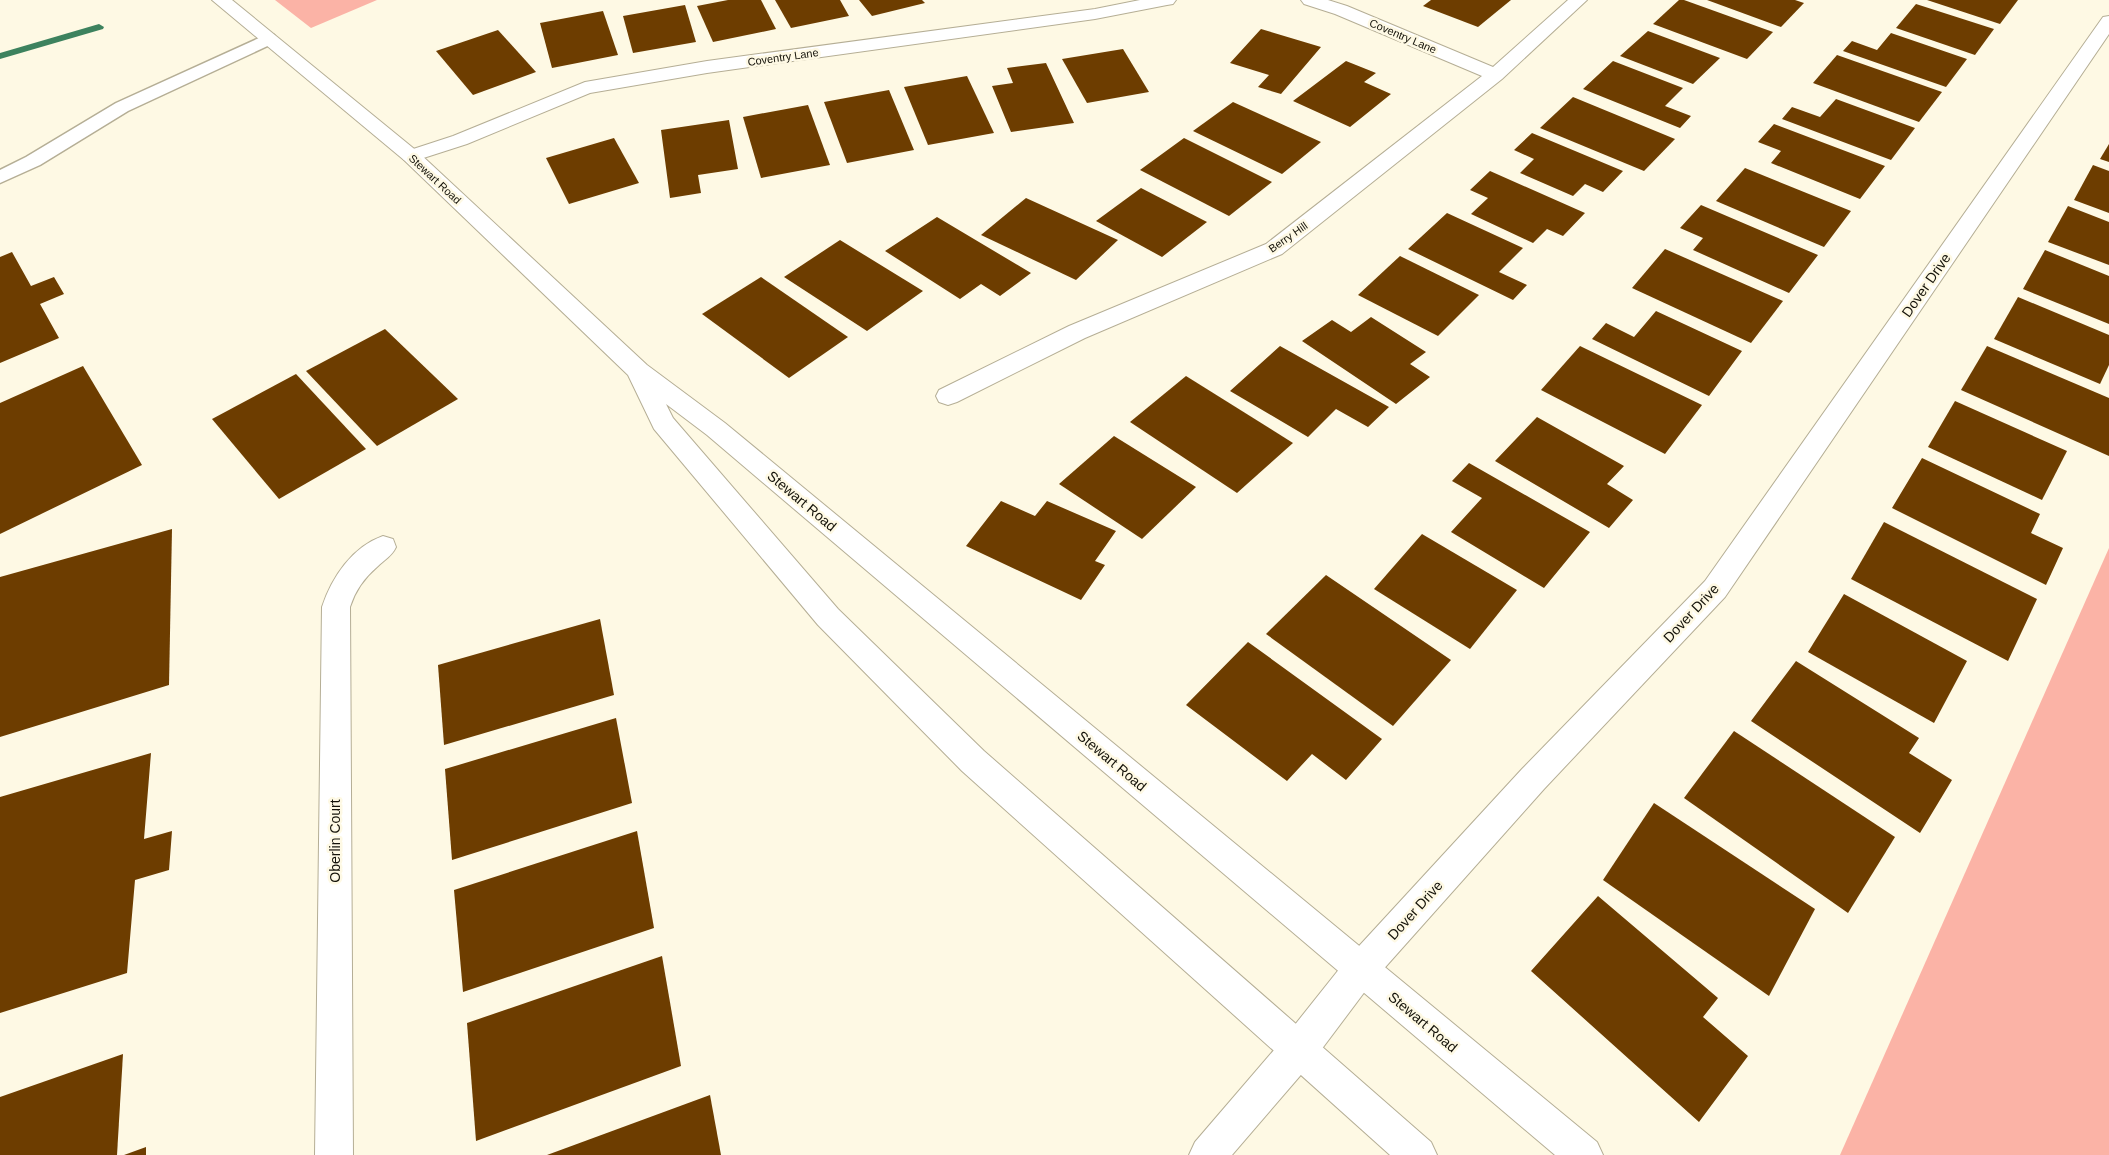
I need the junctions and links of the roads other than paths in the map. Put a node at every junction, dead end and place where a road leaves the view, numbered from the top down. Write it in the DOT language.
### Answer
graph roads {
  1 [pos="221,0"];
  2 [pos="1167,0"];
  3 [pos="1310,0"];
  4 [pos="1578,0"];
  5 [pos="2109,21"];
  6 [pos="268,39"];
  7 [pos="1496,74"];
  8 [pos="411,156"];
  9 [pos="0,176"];
  10 [pos="638,371"];
  11 [pos="948,396"];
  12 [pos="383,547"];
  13 [pos="1360,970"];
  14 [pos="1300,1049"];
  15 [pos="334,1155"];
  16 [pos="1208,1155"];
  17 [pos="1418,1155"];
  18 [pos="1584,1155"];
  1 -- 6 [label="street, Stewart Road"];
  2 -- 8 [label="street, Coventry Lane"];
  3 -- 7 [label="street, Coventry Lane"];
  4 -- 7 [label="street, Berry Hill"];
  5 -- 13 [label="street, Dover Drive"];
  6 -- 8 [label="street, Stewart Road"];
  6 -- 9 [label="lane"];
  7 -- 11 [label="street, Berry Hill"];
  8 -- 10 [label="street, Stewart Road"];
  10 -- 13 [label="street, Stewart Road"];
  10 -- 14 [label="street, Stewart Road"];
  12 -- 15 [label="street, Oberlin Court"];
  13 -- 14 [label="street, Dover Drive"];
  13 -- 18 [label="street, Stewart Road"];
  14 -- 16 [label="street, Dover Drive"];
  14 -- 17 [label="street, Stewart Road"];
}
